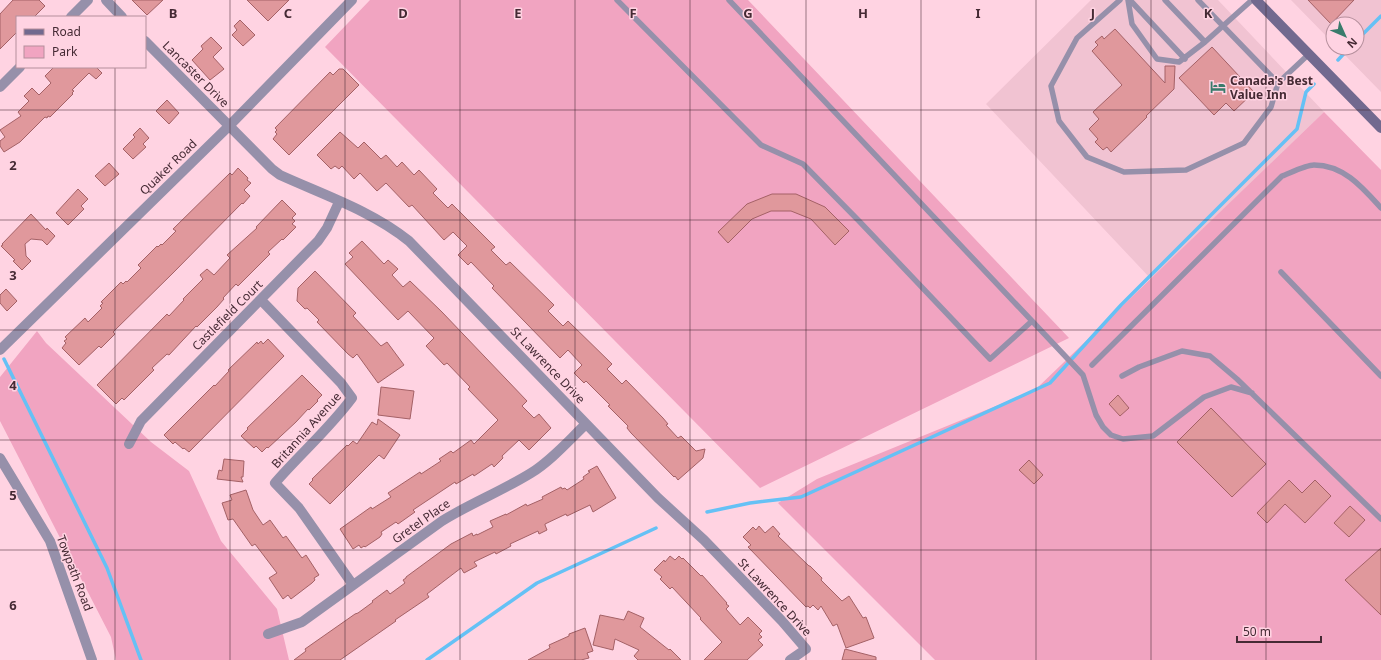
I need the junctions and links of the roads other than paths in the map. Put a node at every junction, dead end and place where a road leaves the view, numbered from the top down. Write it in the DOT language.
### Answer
graph roads {
  1 [pos="88,0"];
  2 [pos="106,0"];
  3 [pos="352,0"];
  4 [pos="617,0"];
  5 [pos="729,0"];
  6 [pos="1120,0"];
  7 [pos="1129,0"];
  8 [pos="1165,0"];
  9 [pos="1198,0"];
  10 [pos="1252,0"];
  11 [pos="1256,0"];
  12 [pos="72,16"];
  13 [pos="121,16"];
  14 [pos="1223,26"];
  15 [pos="146,42"];
  16 [pos="1205,42"];
  17 [pos="1309,54"];
  18 [pos="1185,59"];
  19 [pos="19,68"];
  20 [pos="1278,84"];
  21 [pos="0,87"];
  22 [pos="229,126"];
  23 [pos="1381,128"];
  24 [pos="339,202"];
  25 [pos="1381,208"];
  26 [pos="1281,272"];
  27 [pos="261,300"];
  28 [pos="1032,321"];
  29 [pos="0,350"];
  30 [pos="1092,365"];
  31 [pos="1122,376"];
  32 [pos="1381,376"];
  33 [pos="1252,393"];
  34 [pos="586,424"];
  35 [pos="129,444"];
  36 [pos="0,458"];
  37 [pos="1381,519"];
  38 [pos="353,585"];
  39 [pos="268,634"];
  40 [pos="92,660"];
  41 [pos="790,660"];
  1 -- 12 [label="street"];
  2 -- 13 [label="street"];
  3 -- 22 [label="street, Quaker Road"];
  4 -- 28 [label="lane"];
  5 -- 28 [label="lane"];
  6 -- 20 [label="lane"];
  7 -- 18 [label="lane"];
  7 -- 18 [label="lane"];
  8 -- 16 [label="lane"];
  9 -- 14 [label="lane"];
  10 -- 14 [label="lane"];
  11 -- 17 [label="main road"];
  14 -- 16 [label="lane"];
  14 -- 20 [label="lane"];
  15 -- 22 [label="street, Lancaster Drive"];
  16 -- 18 [label="lane"];
  17 -- 20 [label="lane"];
  17 -- 23 [label="main road"];
  19 -- 21 [label="street"];
  22 -- 24 [label="street, St Lawrence Drive"];
  22 -- 29 [label="street, Quaker Road"];
  24 -- 27 [label="street, Castlefield Court"];
  24 -- 34 [label="street, St Lawrence Drive"];
  25 -- 30 [label="lane"];
  26 -- 32 [label="lane"];
  27 -- 35 [label="street, Castlefield Court"];
  27 -- 38 [label="street, Britannia Avenue"];
  28 -- 33 [label="lane"];
  31 -- 33 [label="lane"];
  33 -- 37 [label="lane"];
  34 -- 38 [label="street, Gretel Place"];
  34 -- 41 [label="street, St Lawrence Drive"];
  36 -- 40 [label="street, Towpath Road"];
  38 -- 39 [label="street, Gretel Place"];
}
